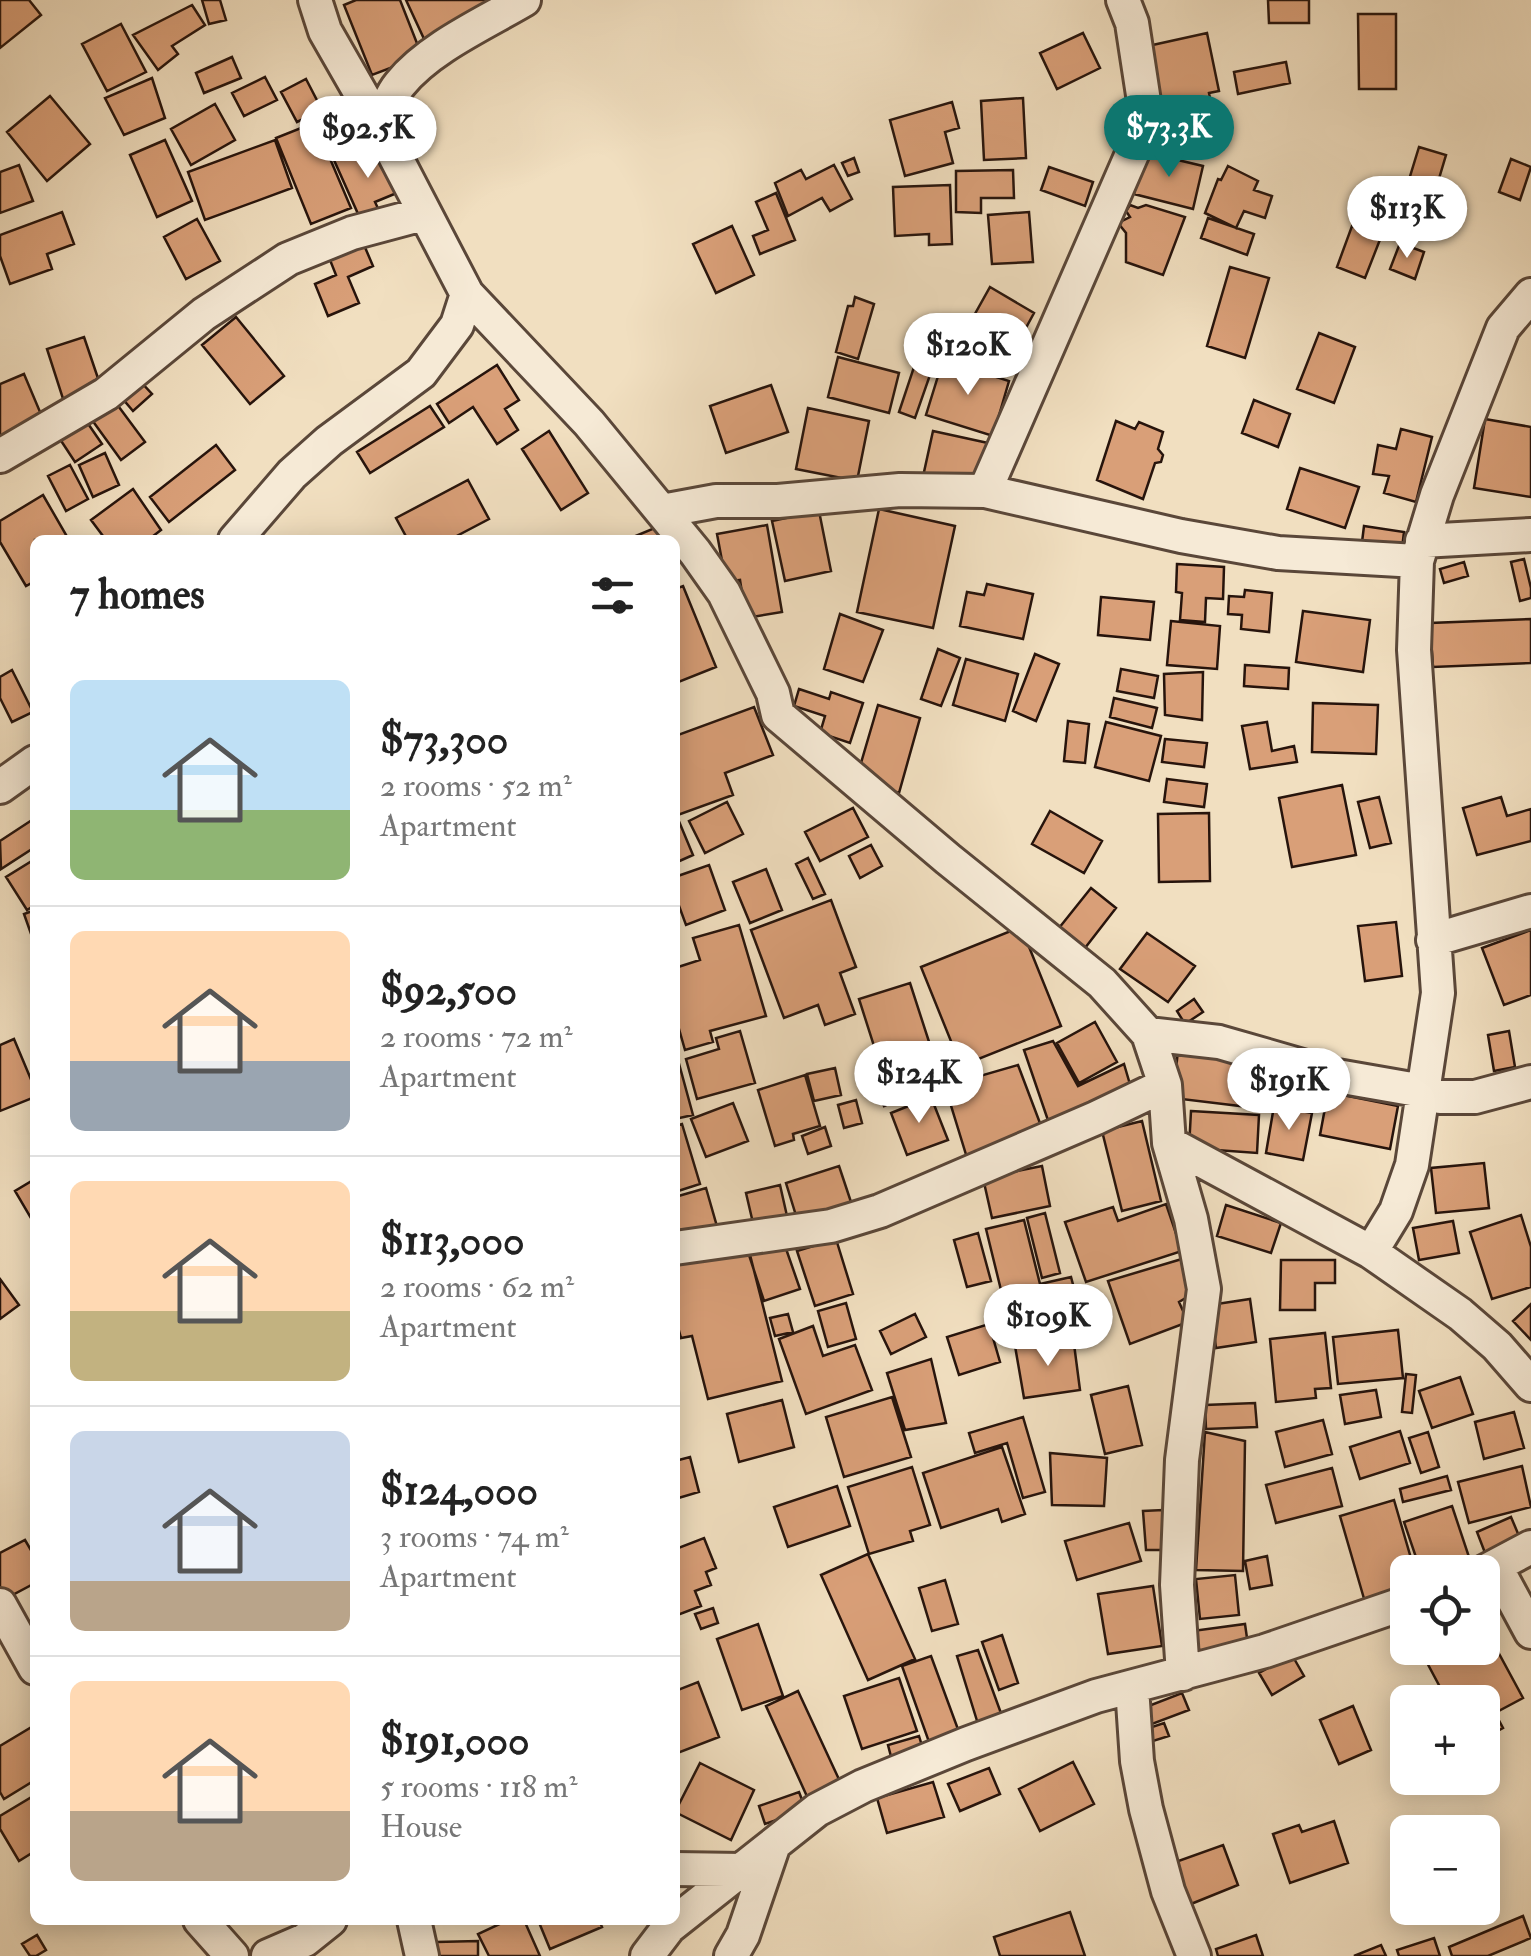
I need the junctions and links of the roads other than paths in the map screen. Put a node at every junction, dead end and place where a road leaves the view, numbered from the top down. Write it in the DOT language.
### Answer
graph roads {
  1 [pos="315,0"];
  2 [pos="524,0"];
  3 [pos="1122,0"];
  4 [pos="380,127"];
  5 [pos="423,214"];
  6 [pos="466,294"];
  7 [pos="1531,295"];
  8 [pos="1517,330"];
  9 [pos="0,456"];
  10 [pos="985,492"];
  11 [pos="662,511"];
  12 [pos="239,535"];
  13 [pos="1531,535"];
  14 [pos="1420,551"];
  15 [pos="30,765"];
  16 [pos="0,786"];
  17 [pos="1531,911"];
  18 [pos="1433,940"];
  19 [pos="1148,1034"];
  20 [pos="1531,1082"];
  21 [pos="1165,1085"];
  22 [pos="1422,1092"];
  23 [pos="1168,1143"];
  24 [pos="680,1247"];
  25 [pos="1371,1252"];
  26 [pos="1531,1385"];
  27 [pos="1531,1547"];
  28 [pos="1500,1564"];
  29 [pos="1500,1586"];
  30 [pos="0,1605"];
  31 [pos="1390,1608"];
  32 [pos="1531,1632"];
  33 [pos="30,1659"];
  34 [pos="1182,1674"];
  35 [pos="1132,1687"];
  36 [pos="774,1844"];
  37 [pos="680,1869"];
  38 [pos="742,1870"];
  39 [pos="680,1919"];
  40 [pos="204,1925"];
  41 [pos="324,1925"];
  42 [pos="415,1925"];
  43 [pos="673,1925"];
  44 [pos="744,1946"];
  45 [pos="232,1956"];
  46 [pos="268,1956"];
  47 [pos="422,1956"];
  48 [pos="648,1956"];
  49 [pos="1194,1956"];
  1 -- 4 [label="street"];
  2 -- 4 [label="street"];
  3 -- 10 [label="street"];
  4 -- 5 [label="street"];
  5 -- 6 [label="street"];
  5 -- 9 [label="street"];
  6 -- 11 [label="street"];
  6 -- 12 [label="street"];
  7 -- 8 [label="street"];
  8 -- 14 [label="street"];
  10 -- 11 [label="street"];
  10 -- 14 [label="street"];
  11 -- 19 [label="street"];
  13 -- 14 [label="street"];
  14 -- 18 [label="street"];
  15 -- 16 [label="street"];
  17 -- 18 [label="street"];
  18 -- 22 [label="street"];
  19 -- 21 [label="street"];
  19 -- 22 [label="street"];
  20 -- 22 [label="street"];
  21 -- 23 [label="street"];
  21 -- 24 [label="street"];
  22 -- 25 [label="street"];
  23 -- 25 [label="street"];
  23 -- 34 [label="street"];
  25 -- 26 [label="street"];
  27 -- 28 [label="street"];
  29 -- 32 [label="street"];
  30 -- 33 [label="street"];
  31 -- 34 [label="street"];
  34 -- 35 [label="street"];
  35 -- 36 [label="street"];
  35 -- 49 [label="street"];
  36 -- 38 [label="street"];
  36 -- 44 [label="street"];
  37 -- 38 [label="street"];
  38 -- 39 [label="street"];
  40 -- 45 [label="street"];
  41 -- 46 [label="street"];
  42 -- 47 [label="street"];
  43 -- 48 [label="street"];
}
